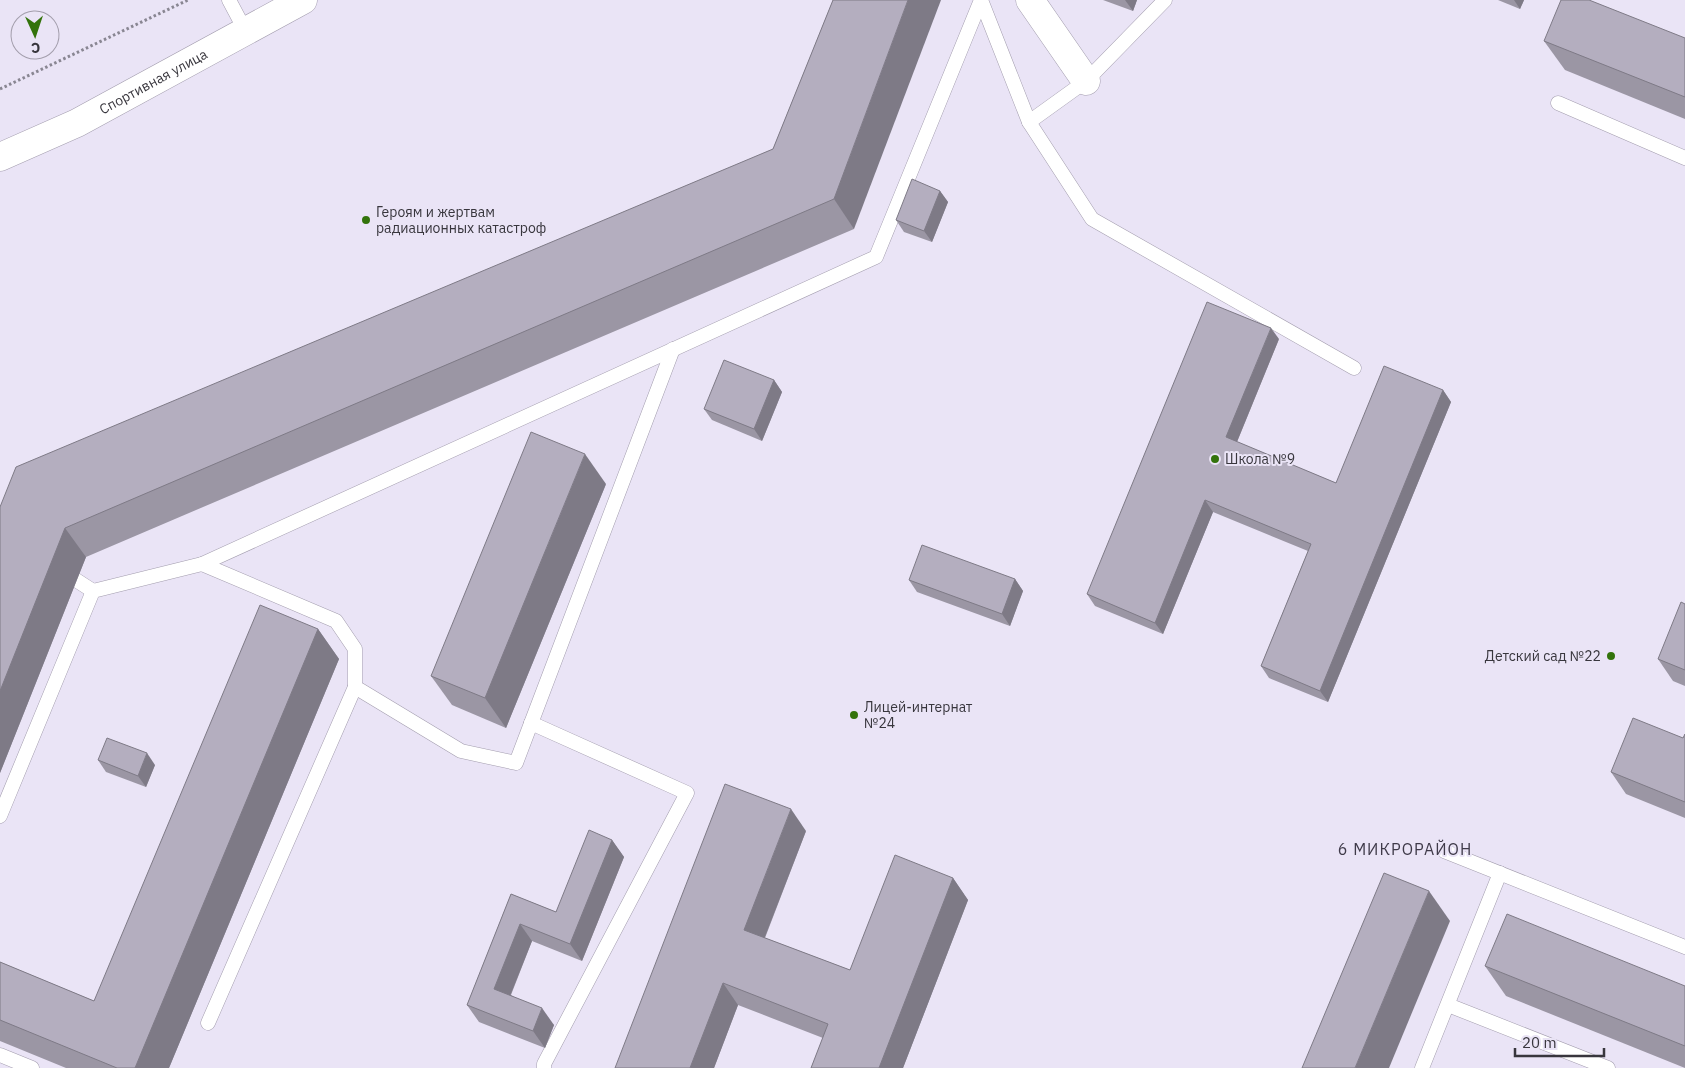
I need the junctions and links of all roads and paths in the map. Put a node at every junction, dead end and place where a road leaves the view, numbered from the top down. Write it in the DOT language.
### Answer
graph roads {
  1 [pos="188,0"];
  2 [pos="229,0"];
  3 [pos="303,0"];
  4 [pos="981,0"];
  5 [pos="1030,0"];
  6 [pos="1165,0"];
  7 [pos="246,32"];
  8 [pos="1086,81"];
  9 [pos="0,89"];
  10 [pos="1558,103"];
  11 [pos="1029,122"];
  12 [pos="0,157"];
  13 [pos="1685,158"];
  14 [pos="673,350"];
  15 [pos="1354,368"];
  16 [pos="202,564"];
  17 [pos="76,580"];
  18 [pos="93,591"];
  19 [pos="355,687"];
  20 [pos="531,723"];
  21 [pos="0,816"];
  22 [pos="1444,851"];
  23 [pos="1500,873"];
  24 [pos="1685,947"];
  25 [pos="1448,1005"];
  26 [pos="208,1023"];
  27 [pos="0,1055"];
  28 [pos="32,1068"];
  29 [pos="544,1068"];
  30 [pos="1422,1068"];
  31 [pos="1608,1068"];
  1 -- 9 [label="path"];
  2 -- 7 [label="lane"];
  3 -- 7 [label="street, Спортивная улица"];
  4 -- 11 [label="lane"];
  4 -- 14 [label="lane"];
  5 -- 8 [label="street"];
  6 -- 8 [label="lane"];
  7 -- 12 [label="street, Спортивная улица"];
  8 -- 11 [label="lane"];
  10 -- 13 [label="lane"];
  11 -- 15 [label="lane"];
  14 -- 16 [label="lane"];
  14 -- 20 [label="lane"];
  16 -- 18 [label="lane"];
  16 -- 19 [label="lane"];
  17 -- 18 [label="lane"];
  18 -- 21 [label="lane"];
  19 -- 20 [label="lane"];
  19 -- 26 [label="lane"];
  20 -- 29 [label="lane"];
  22 -- 23 [label="lane"];
  23 -- 24 [label="lane"];
  23 -- 25 [label="lane"];
  25 -- 30 [label="lane"];
  25 -- 31 [label="lane"];
  27 -- 28 [label="lane"];
}
